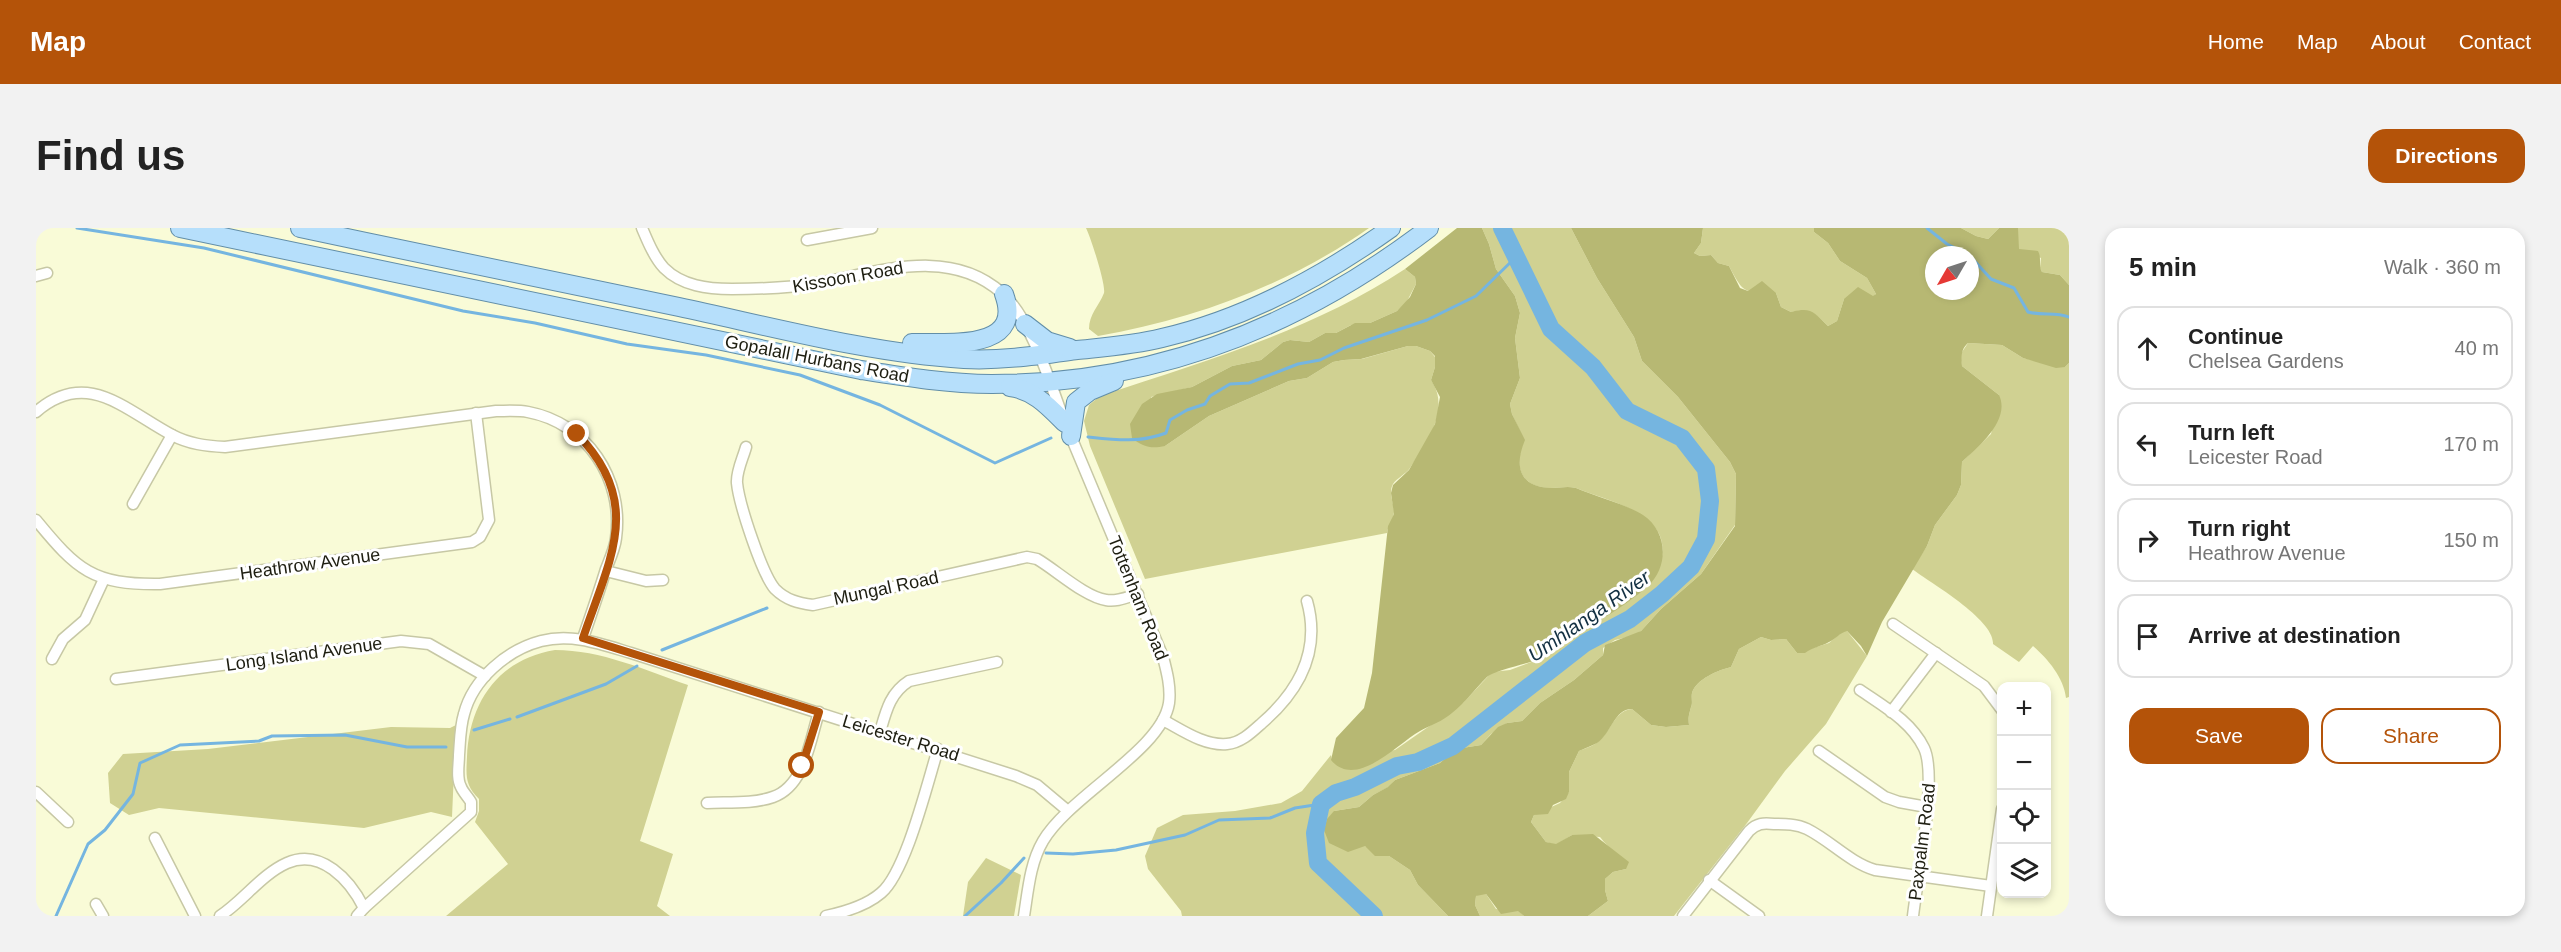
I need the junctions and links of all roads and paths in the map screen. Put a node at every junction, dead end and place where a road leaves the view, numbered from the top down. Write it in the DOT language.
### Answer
graph roads {
  1 [pos="180,228"];
  2 [pos="300,228"];
  3 [pos="642,228"];
  4 [pos="872,228"];
  5 [pos="1391,228"];
  6 [pos="1429,228"];
  7 [pos="807,240"];
  8 [pos="1004,294"];
  9 [pos="1025,324"];
  10 [pos="853,345"];
  11 [pos="1081,350"];
  12 [pos="1038,356"];
  13 [pos="1155,366"];
  14 [pos="1050,380"];
  15 [pos="981,383"];
  16 [pos="36,412"];
  17 [pos="476,413"];
  18 [pos="1068,430"];
  19 [pos="172,435"];
  20 [pos="746,447"];
  21 [pos="133,504"];
  22 [pos="36,520"];
  23 [pos="606,571"];
  24 [pos="104,579"];
  25 [pos="663,580"];
  26 [pos="1138,594"];
  27 [pos="1307,601"];
  28 [pos="1893,624"];
  29 [pos="583,638"];
  30 [pos="1936,653"];
  31 [pos="52,659"];
  32 [pos="997,662"];
  33 [pos="485,676"];
  34 [pos="116,679"];
  35 [pos="1860,690"];
  36 [pos="1997,704"];
  37 [pos="819,712"];
  38 [pos="1892,712"];
  39 [pos="1163,720"];
  40 [pos="880,732"];
  41 [pos="938,749"];
  42 [pos="1819,751"];
  43 [pos="36,792"];
  44 [pos="707,803"];
  45 [pos="1927,807"];
  46 [pos="1068,811"];
  47 [pos="68,822"];
  48 [pos="155,838"];
  49 [pos="1997,840"];
  50 [pos="1918,877"];
  51 [pos="1709,880"];
  52 [pos="1991,886"];
  53 [pos="96,904"];
  54 [pos="360,912"];
  55 [pos="103,916"];
  56 [pos="195,916"];
  57 [pos="220,916"];
  58 [pos="826,916"];
  59 [pos="1024,916"];
  60 [pos="1683,916"];
  61 [pos="1759,916"];
  62 [pos="1913,916"];
  63 [pos="1987,916"];
  1 -- 15 [label="main road, Gopalall Hurbans Road"];
  2 -- 10 [label="main road, Gopalall Hurbans Road"];
  3 -- 8 [label="street, Kissoon Road"];
  4 -- 7 [label="street"];
  5 -- 11 [label="main road, Gopalall Hurbans Road"];
  6 -- 13 [label="main road, Gopalall Hurbans Road"];
  8 -- 9 [label="street, Kissoon Road"];
  8 -- 10 [label="main road"];
  9 -- 11 [label="main road"];
  9 -- 12 [label="street, Kissoon Road"];
  10 -- 12 [label="main road, Gopalall Hurbans Road"];
  11 -- 12 [label="main road, Gopalall Hurbans Road"];
  12 -- 14 [label="street, Kissoon Road"];
  13 -- 14 [label="main road, Gopalall Hurbans Road"];
  13 -- 18 [label="main road"];
  14 -- 15 [label="main road, Gopalall Hurbans Road"];
  14 -- 18 [label="street, Tottenham Road"];
  15 -- 18 [label="main road"];
  16 -- 19 [label="street"];
  17 -- 19 [label="street"];
  17 -- 23 [label="street"];
  17 -- 24 [label="street, Heathrow Avenue"];
  18 -- 26 [label="street, Tottenham Road"];
  19 -- 21 [label="street"];
  20 -- 26 [label="street, Mungal Road"];
  22 -- 24 [label="street, Heathrow Avenue"];
  23 -- 25 [label="street"];
  23 -- 29 [label="street"];
  24 -- 31 [label="street"];
  26 -- 39 [label="street, Tottenham Road"];
  27 -- 39 [label="street"];
  28 -- 30 [label="street"];
  29 -- 33 [label="street, Leicester Road"];
  29 -- 37 [label="street, Leicester Road"];
  30 -- 36 [label="street"];
  30 -- 38 [label="street"];
  32 -- 40 [label="street"];
  33 -- 34 [label="street, Long Island Avenue"];
  33 -- 54 [label="street, Leicester Road"];
  35 -- 38 [label="street, Paxpalm Road"];
  37 -- 40 [label="street, Leicester Road"];
  37 -- 44 [label="street"];
  38 -- 45 [label="street, Paxpalm Road"];
  39 -- 46 [label="street, Tottenham Road"];
  40 -- 41 [label="street, Leicester Road"];
  41 -- 46 [label="street, Leicester Road"];
  41 -- 58 [label="street"];
  42 -- 45 [label="street"];
  43 -- 47 [label="street"];
  45 -- 50 [label="street, Paxpalm Road"];
  46 -- 59 [label="street, Tottenham Road"];
  48 -- 56 [label="street"];
  49 -- 52 [label="street"];
  50 -- 51 [label="street"];
  50 -- 52 [label="street"];
  50 -- 62 [label="street, Paxpalm Road"];
  51 -- 60 [label="street"];
  51 -- 61 [label="street"];
  52 -- 63 [label="street"];
  53 -- 55 [label="street"];
  54 -- 57 [label="street"];
}
